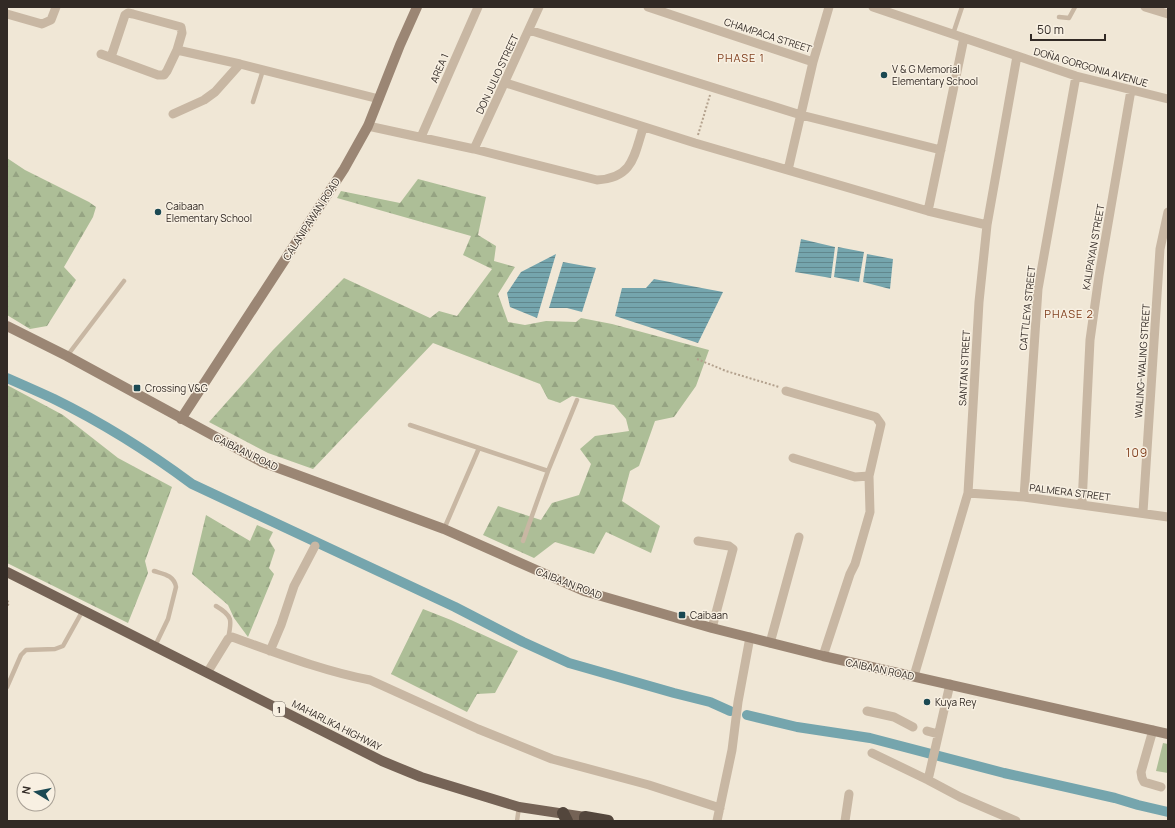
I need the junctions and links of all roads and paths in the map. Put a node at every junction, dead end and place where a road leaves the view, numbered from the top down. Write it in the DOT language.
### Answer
graph roads {
  1 [pos="56,7"];
  2 [pos="417,7"];
  3 [pos="478,7"];
  4 [pos="539,7"];
  5 [pos="648,7"];
  6 [pos="829,7"];
  7 [pos="873,7"];
  8 [pos="962,7"];
  9 [pos="1075,7"];
  10 [pos="1145,7"];
  11 [pos="7,14"];
  12 [pos="1168,14"];
  13 [pos="1059,17"];
  14 [pos="529,30"];
  15 [pos="953,34"];
  16 [pos="964,38"];
  17 [pos="176,50"];
  18 [pos="101,54"];
  19 [pos="1017,56"];
  20 [pos="111,57"];
  21 [pos="813,62"];
  22 [pos="240,64"];
  23 [pos="263,70"];
  24 [pos="1076,76"];
  25 [pos="506,83"];
  26 [pos="712,88"];
  27 [pos="1132,90"];
  28 [pos="379,99"];
  29 [pos="1168,99"];
  30 [pos="252,102"];
  31 [pos="172,114"];
  32 [pos="801,115"];
  33 [pos="368,126"];
  34 [pos="643,128"];
  35 [pos="421,137"];
  36 [pos="695,144"];
  37 [pos="474,149"];
  38 [pos="941,150"];
  39 [pos="788,170"];
  40 [pos="928,211"];
  41 [pos="1168,212"];
  42 [pos="987,224"];
  43 [pos="124,281"];
  44 [pos="7,326"];
  45 [pos="67,356"];
  46 [pos="697,359"];
  47 [pos="786,392"];
  48 [pos="577,400"];
  49 [pos="181,419"];
  50 [pos="410,425"];
  51 [pos="479,448"];
  52 [pos="793,458"];
  53 [pos="548,471"];
  54 [pos="869,476"];
  55 [pos="968,493"];
  56 [pos="1024,497"];
  57 [pos="1082,504"];
  58 [pos="1143,512"];
  59 [pos="1168,517"];
  60 [pos="444,529"];
  61 [pos="799,537"];
  62 [pos="523,541"];
  63 [pos="698,541"];
  64 [pos="315,546"];
  65 [pos="154,570"];
  66 [pos="7,572"];
  67 [pos="7,601"];
  68 [pos="216,606"];
  69 [pos="7,608"];
  70 [pos="83,610"];
  71 [pos="712,628"];
  72 [pos="750,638"];
  73 [pos="228,639"];
  74 [pos="770,643"];
  75 [pos="155,646"];
  76 [pos="270,651"];
  77 [pos="823,656"];
  78 [pos="207,673"];
  79 [pos="914,676"];
  80 [pos="950,684"];
  81 [pos="7,687"];
  82 [pos="867,711"];
  83 [pos="913,727"];
  84 [pos="1153,730"];
  85 [pos="926,731"];
  86 [pos="938,734"];
  87 [pos="1168,734"];
  88 [pos="872,753"];
  89 [pos="928,780"];
  90 [pos="1161,787"];
  91 [pos="849,794"];
  92 [pos="520,807"];
  93 [pos="720,808"];
  94 [pos="565,817"];
  95 [pos="585,819"];
  96 [pos="517,821"];
  97 [pos="608,821"];
  98 [pos="717,821"];
  99 [pos="845,821"];
  100 [pos="1016,821"];
  1 -- 11 [label="street"];
  2 -- 28 [label="street, CALANIPAWAN ROAD"];
  3 -- 35 [label="street, AREA 1"];
  4 -- 14 [label="street, DON JULIO STREET"];
  5 -- 21 [label="street, CHAMPACA STREET"];
  6 -- 21 [label="street"];
  7 -- 15 [label="street, DOÑA GORGONIA AVENUE"];
  8 -- 15 [label="lane"];
  9 -- 13 [label="lane"];
  10 -- 12 [label="street"];
  14 -- 25 [label="street, DON JULIO STREET"];
  14 -- 26 [label="street"];
  15 -- 16 [label="street, DOÑA GORGONIA AVENUE"];
  16 -- 19 [label="street, DOÑA GORGONIA AVENUE"];
  16 -- 38 [label="street"];
  17 -- 20 [label="street"];
  17 -- 20 [label="street"];
  17 -- 22 [label="street"];
  18 -- 20 [label="street"];
  19 -- 24 [label="street, DOÑA GORGONIA AVENUE"];
  19 -- 42 [label="street, SANTAN STREET"];
  21 -- 32 [label="street"];
  22 -- 23 [label="street"];
  22 -- 31 [label="street"];
  23 -- 28 [label="street"];
  23 -- 30 [label="lane"];
  24 -- 27 [label="street, DOÑA GORGONIA AVENUE"];
  24 -- 56 [label="street, CATTLEYA STREET"];
  25 -- 34 [label="street"];
  25 -- 37 [label="street, DON JULIO STREET"];
  26 -- 32 [label="street"];
  26 -- 36 [label="path"];
  27 -- 29 [label="street, DOÑA GORGONIA AVENUE"];
  27 -- 57 [label="street, KALIPAYAN STREET"];
  28 -- 33 [label="street, CALANIPAWAN ROAD"];
  32 -- 38 [label="street"];
  32 -- 39 [label="street"];
  33 -- 35 [label="street"];
  33 -- 49 [label="street, CALANIPAWAN ROAD"];
  34 -- 36 [label="street"];
  34 -- 37 [label="street"];
  35 -- 37 [label="street"];
  36 -- 39 [label="street"];
  38 -- 40 [label="street"];
  39 -- 40 [label="street"];
  40 -- 42 [label="street"];
  41 -- 58 [label="street, WALING-WALING STREET"];
  42 -- 55 [label="street, SANTAN STREET"];
  43 -- 45 [label="lane"];
  44 -- 45 [label="street, CAIBAAN ROAD"];
  45 -- 49 [label="street, CAIBAAN ROAD"];
  46 -- 47 [label="path"];
  47 -- 54 [label="street"];
  48 -- 53 [label="lane"];
  49 -- 60 [label="street, CAIBAAN ROAD"];
  50 -- 51 [label="lane"];
  51 -- 53 [label="lane"];
  51 -- 60 [label="lane"];
  52 -- 54 [label="street"];
  53 -- 62 [label="lane"];
  54 -- 77 [label="street"];
  55 -- 56 [label="street, PALMERA STREET"];
  55 -- 79 [label="street, SANTAN STREET"];
  56 -- 57 [label="street, PALMERA STREET"];
  57 -- 58 [label="street, PALMERA STREET"];
  58 -- 59 [label="street, PALMERA STREET"];
  60 -- 71 [label="street, CAIBAAN ROAD"];
  61 -- 74 [label="street"];
  63 -- 71 [label="street"];
  64 -- 76 [label="street"];
  65 -- 75 [label="lane"];
  66 -- 70 [label="main road, MAHARLIKA HIGHWAY / 1"];
  67 -- 69 [label="path"];
  68 -- 73 [label="lane"];
  70 -- 75 [label="main road, MAHARLIKA HIGHWAY / 1"];
  70 -- 81 [label="lane"];
  71 -- 72 [label="street, CAIBAAN ROAD"];
  72 -- 74 [label="street, CAIBAAN ROAD"];
  72 -- 93 [label="street"];
  73 -- 76 [label="street"];
  73 -- 78 [label="street"];
  74 -- 77 [label="street, CAIBAAN ROAD"];
  75 -- 78 [label="main road, MAHARLIKA HIGHWAY / 1"];
  76 -- 93 [label="street"];
  77 -- 79 [label="street, CAIBAAN ROAD"];
  78 -- 92 [label="main road, MAHARLIKA HIGHWAY / 1"];
  79 -- 80 [label="street, CAIBAAN ROAD"];
  80 -- 84 [label="street, CAIBAAN ROAD"];
  80 -- 86 [label="street"];
  82 -- 83 [label="street"];
  84 -- 87 [label="street, CAIBAAN ROAD"];
  84 -- 90 [label="street"];
  85 -- 86 [label="street"];
  86 -- 89 [label="street"];
  88 -- 89 [label="street"];
  89 -- 100 [label="street"];
  91 -- 99 [label="street"];
  92 -- 94 [label="main road, MAHARLIKA HIGHWAY / 1"];
  92 -- 96 [label="lane"];
  93 -- 98 [label="street"];
  94 -- 95 [label="main road, MAHARLIKA HIGHWAY / 1"];
  95 -- 97 [label="highway, MAHARLIKA HIGHWAY / 1"];
}
